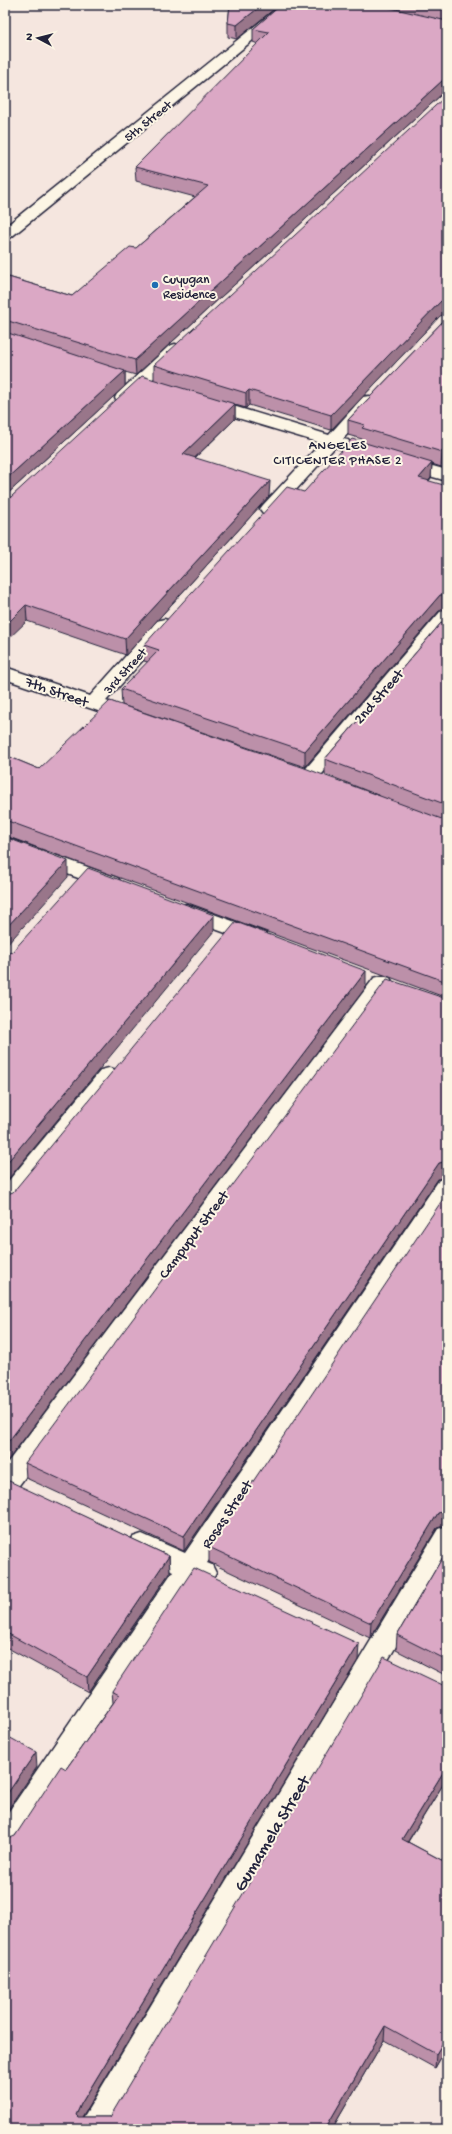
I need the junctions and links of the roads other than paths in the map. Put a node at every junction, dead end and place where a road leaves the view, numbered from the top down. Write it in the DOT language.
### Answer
graph roads {
  1 [pos="289,5"];
  2 [pos="5,235"];
  3 [pos="185,340"];
  4 [pos="380,389"];
  5 [pos="190,398"];
  6 [pos="110,410"];
  7 [pos="331,441"];
  8 [pos="360,450"];
  9 [pos="389,458"];
  10 [pos="447,476"];
  11 [pos="257,522"];
  12 [pos="173,616"];
  13 [pos="447,616"];
  14 [pos="5,674"];
  15 [pos="94,703"];
  16 [pos="123,713"];
  17 [pos="331,785"];
  18 [pos="5,844"];
  19 [pos="85,873"];
  20 [pos="129,889"];
  21 [pos="69,891"];
  22 [pos="166,903"];
  23 [pos="231,927"];
  24 [pos="274,943"];
  25 [pos="216,946"];
  26 [pos="360,975"];
  27 [pos="382,983"];
  28 [pos="404,991"];
  29 [pos="121,1061"];
  30 [pos="447,1186"];
  31 [pos="5,1201"];
  32 [pos="11,1485"];
  33 [pos="120,1534"];
  34 [pos="447,1537"];
  35 [pos="190,1567"];
  36 [pos="226,1584"];
  37 [pos="5,1841"];
  38 [pos="94,2129"];
  1 -- 2 [label="street, 5th Street"];
  3 -- 6 [label="street"];
  4 -- 7 [label="street"];
  5 -- 7 [label="street"];
  7 -- 8 [label="street"];
  7 -- 11 [label="street"];
  9 -- 10 [label="street"];
  12 -- 15 [label="street, 3rd Street"];
  13 -- 17 [label="street, 2nd Street"];
  14 -- 15 [label="street, 7th Street"];
  15 -- 16 [label="street, 7th Street"];
  18 -- 19 [label="street"];
  19 -- 20 [label="street"];
  19 -- 21 [label="street"];
  22 -- 23 [label="street"];
  23 -- 24 [label="street"];
  23 -- 25 [label="street"];
  26 -- 27 [label="street"];
  27 -- 28 [label="street"];
  27 -- 32 [label="street, Campuput Street"];
  29 -- 31 [label="street"];
  30 -- 35 [label="street, Rosas Street"];
  33 -- 35 [label="street"];
  34 -- 38 [label="street, Gumamela Street"];
  35 -- 36 [label="street"];
  35 -- 37 [label="street, Rosas Street"];
}
